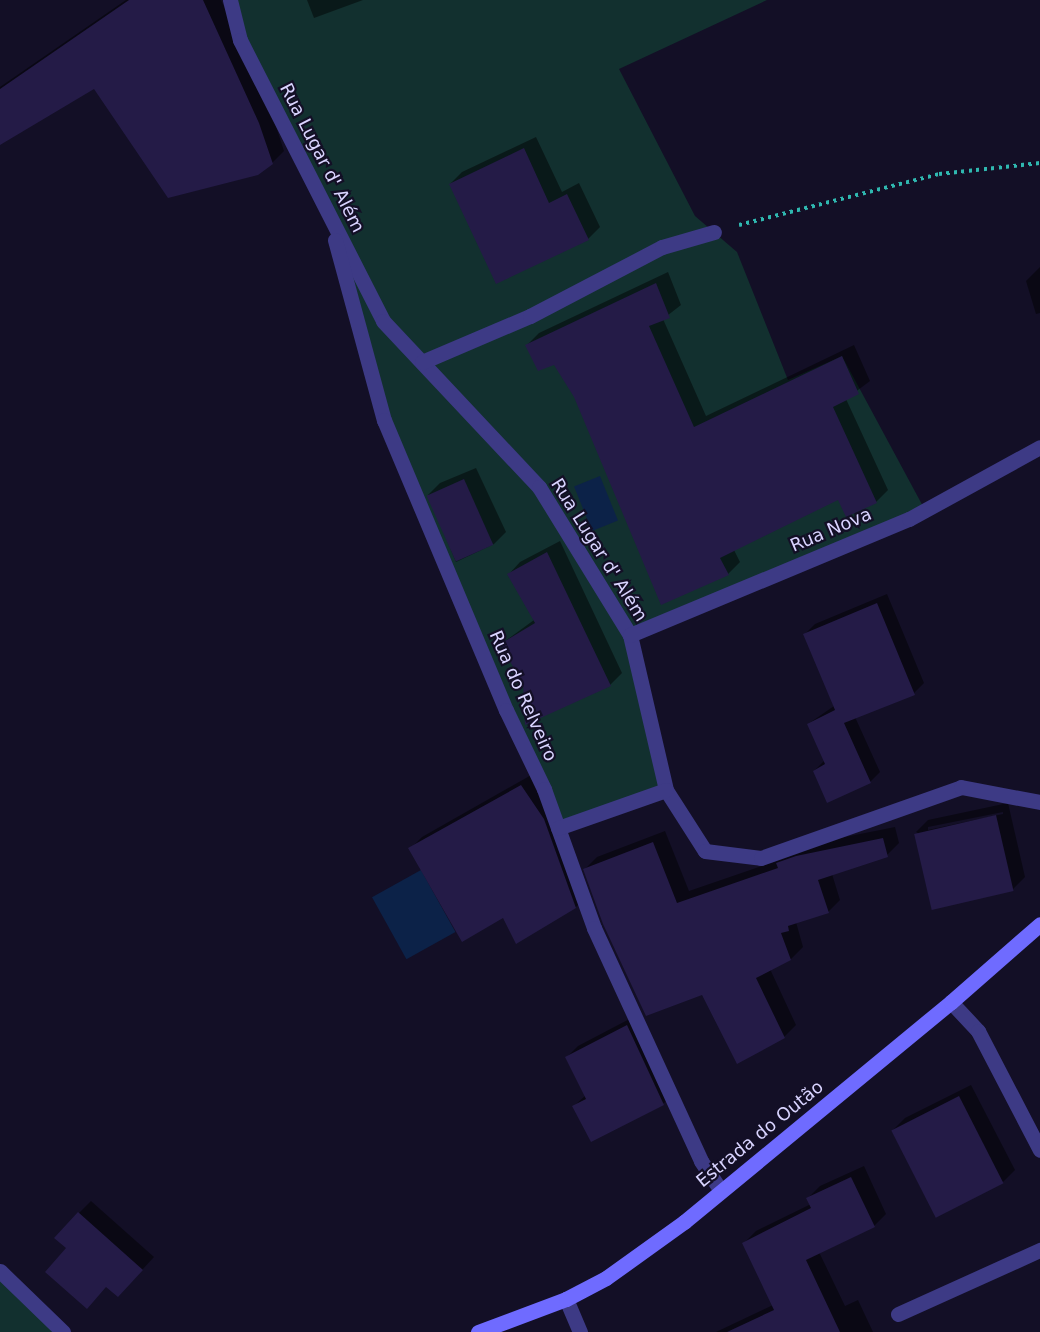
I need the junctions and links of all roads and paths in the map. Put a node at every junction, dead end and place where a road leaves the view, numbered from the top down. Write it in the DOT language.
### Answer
graph roads {
  1 [pos="230,0"];
  2 [pos="1040,164"];
  3 [pos="323,203"];
  4 [pos="714,232"];
  5 [pos="422,362"];
  6 [pos="1040,447"];
  7 [pos="630,635"];
  8 [pos="666,790"];
  9 [pos="1040,802"];
  10 [pos="558,828"];
  11 [pos="1040,924"];
  12 [pos="951,1002"];
  13 [pos="1040,1150"];
  14 [pos="722,1191"];
  15 [pos="1040,1250"];
  16 [pos="0,1271"];
  17 [pos="566,1299"];
  18 [pos="898,1314"];
  19 [pos="63,1332"];
  20 [pos="478,1332"];
  21 [pos="580,1332"];
  1 -- 3 [label="street, Rua Lugar d' Além"];
  2 -- 4 [label="path"];
  3 -- 5 [label="street, Rua Lugar d' Além"];
  3 -- 10 [label="street, Rua do Relveiro"];
  4 -- 5 [label="street"];
  5 -- 7 [label="street, Rua Lugar d' Além"];
  6 -- 7 [label="street, Rua Nova"];
  7 -- 8 [label="street, Rua Lugar d' Além"];
  8 -- 9 [label="street, Rua Lugar d' Além"];
  8 -- 10 [label="street"];
  10 -- 14 [label="street, Rua do Relveiro"];
  11 -- 12 [label="street, Estrada do Outão"];
  12 -- 13 [label="street"];
  12 -- 14 [label="street, Estrada do Outão"];
  14 -- 17 [label="street, Estrada do Outão"];
  15 -- 18 [label="street"];
  16 -- 19 [label="street"];
  17 -- 20 [label="street, Estrada do Outão"];
  17 -- 21 [label="street"];
}
